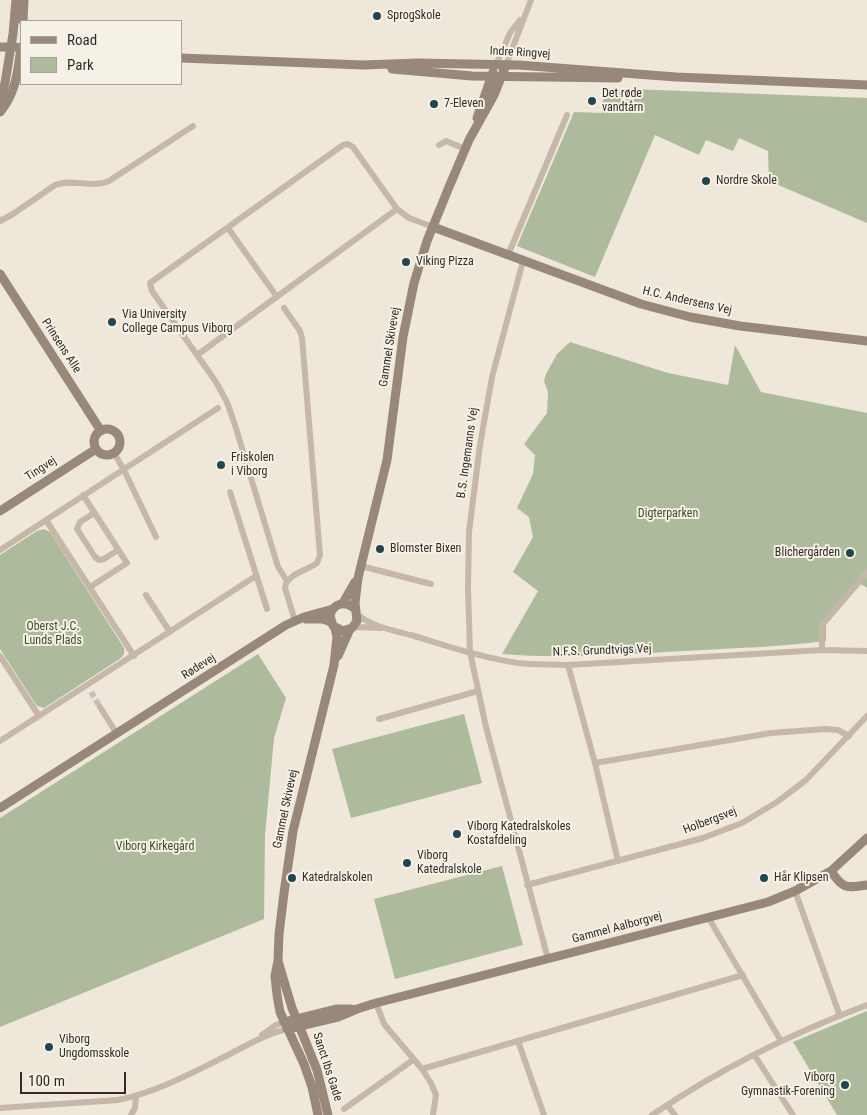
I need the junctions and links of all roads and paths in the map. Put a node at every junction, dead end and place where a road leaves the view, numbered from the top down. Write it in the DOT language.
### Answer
graph roads {
  1 [pos="16,0"];
  2 [pos="24,0"];
  3 [pos="531,0"];
  4 [pos="525,13"];
  5 [pos="24,20"];
  6 [pos="0,47"];
  7 [pos="11,47"];
  8 [pos="20,48"];
  9 [pos="4,58"];
  10 [pos="182,58"];
  11 [pos="20,59"];
  12 [pos="363,65"];
  13 [pos="496,65"];
  14 [pos="506,65"];
  15 [pos="491,76"];
  16 [pos="502,76"];
  17 [pos="676,77"];
  18 [pos="867,85"];
  19 [pos="0,102"];
  20 [pos="0,112"];
  21 [pos="567,115"];
  22 [pos="193,126"];
  23 [pos="469,140"];
  24 [pos="439,145"];
  25 [pos="465,149"];
  26 [pos="397,209"];
  27 [pos="0,221"];
  28 [pos="433,227"];
  29 [pos="228,228"];
  30 [pos="508,255"];
  31 [pos="523,261"];
  32 [pos="0,275"];
  33 [pos="277,296"];
  34 [pos="284,308"];
  35 [pos="867,341"];
  36 [pos="197,355"];
  37 [pos="218,408"];
  38 [pos="100,431"];
  39 [pos="96,449"];
  40 [pos="114,453"];
  41 [pos="124,470"];
  42 [pos="230,492"];
  43 [pos="83,495"];
  44 [pos="0,511"];
  45 [pos="94,513"];
  46 [pos="46,520"];
  47 [pos="156,537"];
  48 [pos="0,550"];
  49 [pos="118,550"];
  50 [pos="361,566"];
  51 [pos="867,572"];
  52 [pos="256,576"];
  53 [pos="358,578"];
  54 [pos="287,581"];
  55 [pos="431,584"];
  56 [pos="90,587"];
  57 [pos="146,595"];
  58 [pos="343,603"];
  59 [pos="268,609"];
  60 [pos="333,609"];
  61 [pos="356,612"];
  62 [pos="295,621"];
  63 [pos="333,625"];
  64 [pos="352,628"];
  65 [pos="386,629"];
  66 [pos="170,632"];
  67 [pos="822,650"];
  68 [pos="867,651"];
  69 [pos="470,652"];
  70 [pos="0,656"];
  71 [pos="134,656"];
  72 [pos="334,665"];
  73 [pos="568,665"];
  74 [pos="478,691"];
  75 [pos="100,707"];
  76 [pos="39,716"];
  77 [pos="867,716"];
  78 [pos="379,719"];
  79 [pos="117,734"];
  80 [pos="849,736"];
  81 [pos="0,741"];
  82 [pos="595,763"];
  83 [pos="0,808"];
  84 [pos="867,838"];
  85 [pos="618,861"];
  86 [pos="831,871"];
  87 [pos="527,885"];
  88 [pos="867,885"];
  89 [pos="795,891"];
  90 [pos="708,917"];
  91 [pos="548,959"];
  92 [pos="278,961"];
  93 [pos="743,975"];
  94 [pos="376,1003"];
  95 [pos="867,1005"];
  96 [pos="840,1016"];
  97 [pos="299,1023"];
  98 [pos="286,1026"];
  99 [pos="518,1041"];
  100 [pos="781,1041"];
  101 [pos="754,1056"];
  102 [pos="414,1060"];
  103 [pos="422,1069"];
  104 [pos="136,1096"];
  105 [pos="667,1105"];
  106 [pos="0,1108"];
  107 [pos="344,1109"];
  108 [pos="132,1115"];
  109 [pos="318,1115"];
  110 [pos="328,1115"];
  111 [pos="433,1115"];
  112 [pos="544,1115"];
  113 [pos="652,1115"];
  114 [pos="675,1115"];
  115 [pos="793,1115"];
  1 -- 7 [label="street"];
  2 -- 5 [label="street"];
  3 -- 4 [label="street, Gammel Skivevej"];
  4 -- 13 [label="street, Gammel Skivevej"];
  4 -- 14 [label="street, Gammel Skivevej"];
  6 -- 7 [label="street"];
  7 -- 8 [label="street"];
  7 -- 9 [label="street"];
  9 -- 11 [label="street"];
  9 -- 19 [label="street"];
  10 -- 12 [label="street, Indre Ringvej"];
  11 -- 20 [label="street"];
  12 -- 13 [label="street, Indre Ringvej"];
  12 -- 15 [label="street, Indre Ringvej"];
  13 -- 14 [label="street, Indre Ringvej"];
  13 -- 15 [label="street, Gammel Skivevej"];
  14 -- 16 [label="street, Gammel Skivevej"];
  14 -- 17 [label="street, Indre Ringvej"];
  15 -- 16 [label="street, Indre Ringvej"];
  15 -- 23 [label="street, Gammel Skivevej"];
  16 -- 17 [label="street, Indre Ringvej"];
  16 -- 23 [label="street, Gammel Skivevej"];
  17 -- 18 [label="street, Indre Ringvej"];
  21 -- 30 [label="street"];
  22 -- 27 [label="street"];
  23 -- 25 [label="street, Gammel Skivevej"];
  24 -- 25 [label="street"];
  25 -- 28 [label="street, Gammel Skivevej"];
  26 -- 28 [label="street"];
  26 -- 29 [label="street"];
  26 -- 33 [label="street"];
  28 -- 30 [label="street, H.C. Andersens Vej"];
  28 -- 50 [label="street, Gammel Skivevej"];
  29 -- 33 [label="street"];
  29 -- 36 [label="street"];
  30 -- 31 [label="street, H.C. Andersens Vej"];
  31 -- 35 [label="street, H.C. Andersens Vej"];
  31 -- 69 [label="street, B.S. Ingemanns Vej"];
  32 -- 38 [label="street, Prinsens Alle"];
  33 -- 36 [label="street"];
  34 -- 54 [label="street"];
  36 -- 54 [label="street"];
  37 -- 41 [label="street"];
  38 -- 39 [label="street"];
  38 -- 40 [label="street"];
  39 -- 40 [label="street"];
  39 -- 44 [label="street, Tingvej"];
  40 -- 41 [label="street"];
  41 -- 43 [label="street"];
  41 -- 47 [label="street"];
  42 -- 52 [label="street"];
  43 -- 45 [label="street"];
  43 -- 46 [label="street"];
  45 -- 49 [label="street"];
  45 -- 49 [label="street"];
  46 -- 48 [label="street"];
  46 -- 56 [label="street"];
  49 -- 56 [label="street"];
  50 -- 53 [label="street, Gammel Skivevej"];
  50 -- 55 [label="street"];
  51 -- 67 [label="street"];
  52 -- 59 [label="street"];
  52 -- 66 [label="street"];
  53 -- 58 [label="street, Gammel Skivevej"];
  53 -- 61 [label="street, Gammel Skivevej"];
  54 -- 62 [label="street"];
  56 -- 71 [label="street"];
  57 -- 66 [label="street"];
  58 -- 60 [label="street"];
  58 -- 61 [label="street"];
  60 -- 62 [label="street, Rødevej"];
  60 -- 63 [label="street"];
  61 -- 64 [label="street"];
  61 -- 65 [label="street, N.F.S. Grundtvigs Vej"];
  62 -- 63 [label="street, Rødevej"];
  62 -- 79 [label="street, Rødevej"];
  63 -- 64 [label="street"];
  63 -- 72 [label="street, Gammel Skivevej"];
  64 -- 65 [label="street, N.F.S. Grundtvigs Vej"];
  64 -- 72 [label="street, Gammel Skivevej"];
  65 -- 69 [label="street, N.F.S. Grundtvigs Vej"];
  66 -- 71 [label="street"];
  67 -- 68 [label="street, N.F.S. Grundtvigs Vej"];
  67 -- 73 [label="street, N.F.S. Grundtvigs Vej"];
  69 -- 73 [label="street, N.F.S. Grundtvigs Vej"];
  69 -- 74 [label="street, B.S. Ingemanns Vej"];
  70 -- 76 [label="street"];
  71 -- 76 [label="street"];
  72 -- 92 [label="street, Gammel Skivevej"];
  73 -- 82 [label="street"];
  74 -- 78 [label="street"];
  74 -- 87 [label="street, B.S. Ingemanns Vej"];
  75 -- 79 [label="street"];
  76 -- 81 [label="street"];
  77 -- 80 [label="street, Holbergsvej"];
  79 -- 83 [label="street, Rødevej"];
  80 -- 82 [label="street"];
  80 -- 85 [label="street, Holbergsvej"];
  82 -- 85 [label="street"];
  84 -- 86 [label="street, Gammel Aalborgvej"];
  85 -- 87 [label="street, Holbergsvej"];
  86 -- 88 [label="street"];
  86 -- 89 [label="street, Gammel Aalborgvej"];
  87 -- 91 [label="street, B.S. Ingemanns Vej"];
  89 -- 90 [label="street, Gammel Aalborgvej"];
  89 -- 96 [label="street"];
  90 -- 91 [label="street, Gammel Aalborgvej"];
  90 -- 93 [label="street"];
  91 -- 94 [label="street, Gammel Aalborgvej"];
  92 -- 97 [label="street, Gammel Skivevej"];
  92 -- 98 [label="street, Gammel Skivevej"];
  93 -- 99 [label="street"];
  93 -- 100 [label="street"];
  94 -- 97 [label="street, Gammel Aalborgvej"];
  94 -- 102 [label="street"];
  95 -- 96 [label="street"];
  96 -- 100 [label="street"];
  97 -- 98 [label="street, Gammel Aalborgvej"];
  97 -- 110 [label="street, Sanct Ibs Gade"];
  98 -- 104 [label="street"];
  98 -- 109 [label="street, Sanct Ibs Gade"];
  99 -- 103 [label="street"];
  99 -- 112 [label="street"];
  100 -- 101 [label="street"];
  101 -- 105 [label="street"];
  101 -- 115 [label="street"];
  102 -- 103 [label="street"];
  102 -- 107 [label="street"];
  103 -- 111 [label="street"];
  104 -- 106 [label="street"];
  104 -- 108 [label="street"];
  105 -- 113 [label="street"];
  105 -- 114 [label="street"];
}
